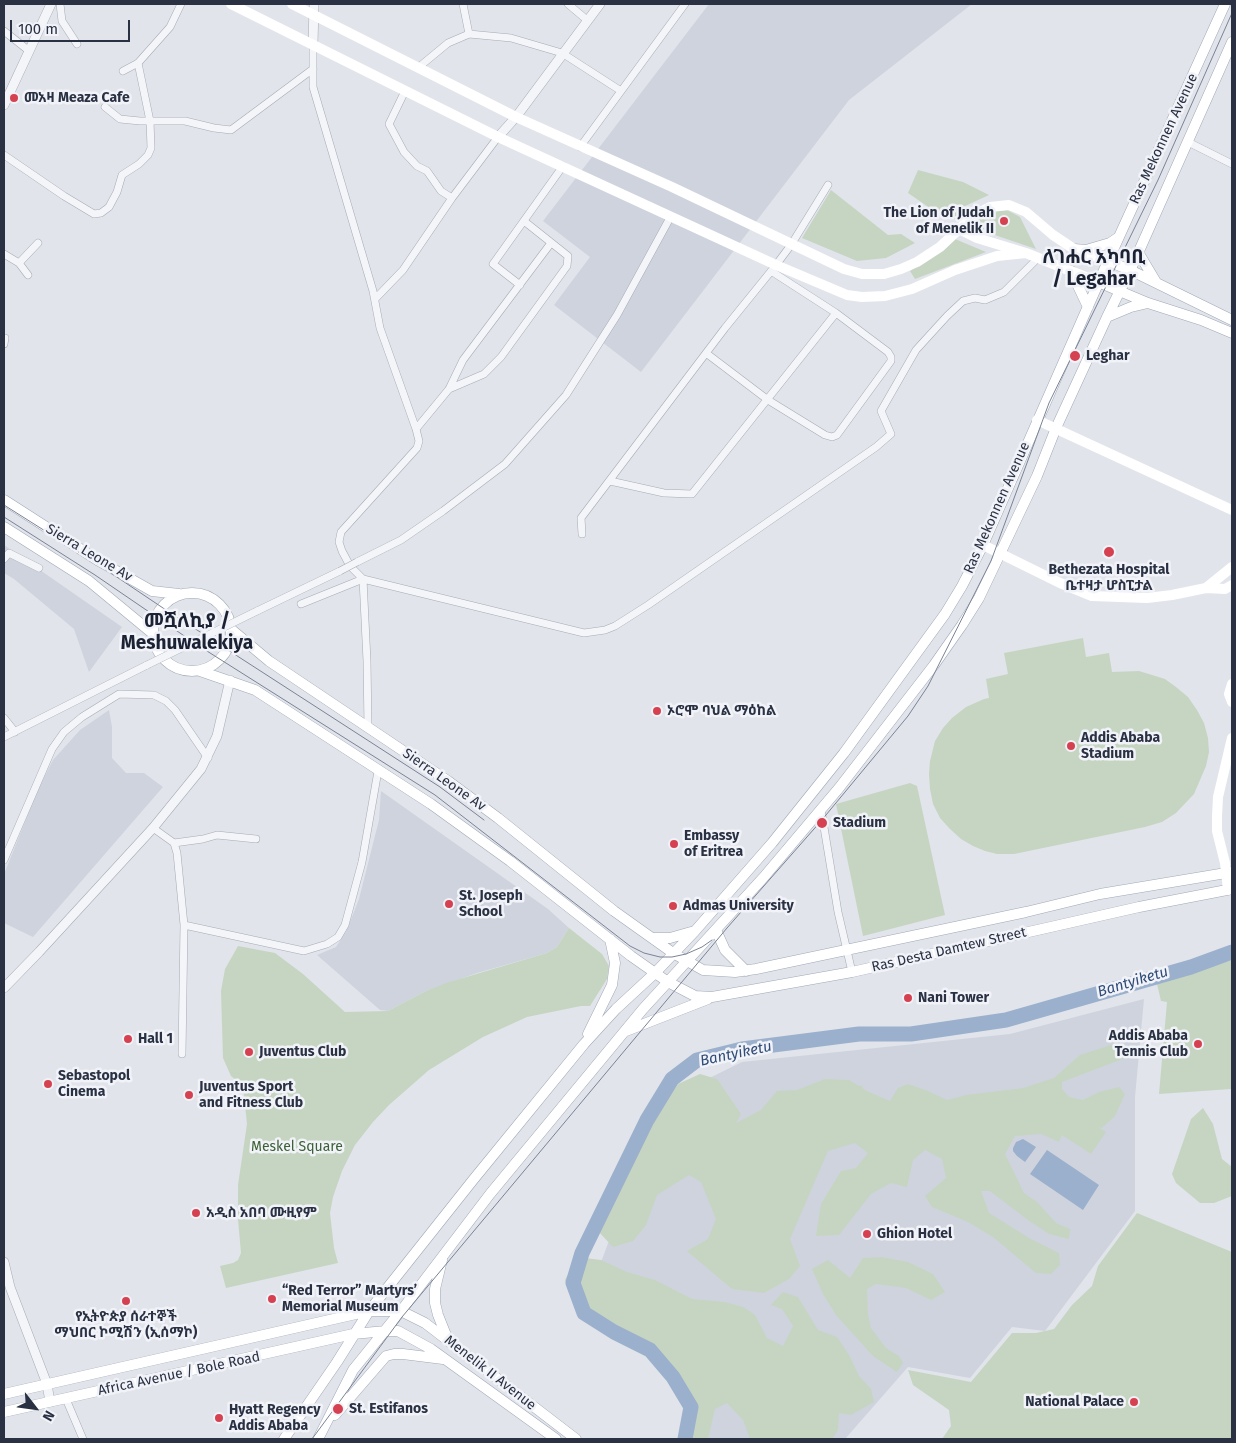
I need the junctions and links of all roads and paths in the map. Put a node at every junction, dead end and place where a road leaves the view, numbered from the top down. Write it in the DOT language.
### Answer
graph roads {
  1 [pos="51,4"];
  2 [pos="60,4"];
  3 [pos="181,4"];
  4 [pos="231,4"];
  5 [pos="292,4"];
  6 [pos="314,4"];
  7 [pos="463,4"];
  8 [pos="568,4"];
  9 [pos="600,4"];
  10 [pos="685,4"];
  11 [pos="1225,4"];
  12 [pos="312,15"];
  13 [pos="587,20"];
  14 [pos="4,31"];
  15 [pos="469,34"];
  16 [pos="1232,42"];
  17 [pos="77,44"];
  18 [pos="313,45"];
  19 [pos="28,50"];
  20 [pos="562,53"];
  21 [pos="138,63"];
  22 [pos="419,68"];
  23 [pos="313,70"];
  24 [pos="123,71"];
  25 [pos="405,91"];
  26 [pos="621,91"];
  27 [pos="6,94"];
  28 [pos="4,105"];
  29 [pos="105,107"];
  30 [pos="516,117"];
  31 [pos="150,121"];
  32 [pos="498,137"];
  33 [pos="1188,142"];
  34 [pos="580,147"];
  35 [pos="4,156"];
  36 [pos="1232,164"];
  37 [pos="563,166"];
  38 [pos="828,185"];
  39 [pos="452,198"];
  40 [pos="671,216"];
  41 [pos="524,220"];
  42 [pos="959,229"];
  43 [pos="1120,237"];
  44 [pos="38,243"];
  45 [pos="551,243"];
  46 [pos="791,245"];
  47 [pos="1074,249"];
  48 [pos="1138,252"];
  49 [pos="1026,253"];
  50 [pos="4,254"];
  51 [pos="1038,258"];
  52 [pos="1108,261"];
  53 [pos="20,263"];
  54 [pos="774,268"];
  55 [pos="1130,270"];
  56 [pos="1071,271"];
  57 [pos="28,275"];
  58 [pos="1098,282"];
  59 [pos="1156,282"];
  60 [pos="520,285"];
  61 [pos="1119,291"];
  62 [pos="375,299"];
  63 [pos="1148,303"];
  64 [pos="1088,307"];
  65 [pos="836,313"];
  66 [pos="1106,317"];
  67 [pos="1232,320"];
  68 [pos="1232,333"];
  69 [pos="706,354"];
  70 [pos="449,389"];
  71 [pos="768,400"];
  72 [pos="1037,420"];
  73 [pos="1056,428"];
  74 [pos="416,430"];
  75 [pos="610,481"];
  76 [pos="4,500"];
  77 [pos="1232,510"];
  78 [pos="4,527"];
  79 [pos="582,534"];
  80 [pos="983,545"];
  81 [pos="1001,553"];
  82 [pos="4,559"];
  83 [pos="1232,567"];
  84 [pos="39,568"];
  85 [pos="363,579"];
  86 [pos="1232,585"];
  87 [pos="1206,588"];
  88 [pos="179,594"];
  89 [pos="301,604"];
  90 [pos="232,630"];
  91 [pos="152,633"];
  92 [pos="200,671"];
  93 [pos="230,680"];
  94 [pos="1232,684"];
  95 [pos="1232,702"];
  96 [pos="4,718"];
  97 [pos="368,728"];
  98 [pos="15,732"];
  99 [pos="4,737"];
  100 [pos="1232,738"];
  101 [pos="208,758"];
  102 [pos="378,771"];
  103 [pos="821,809"];
  104 [pos="153,828"];
  105 [pos="256,839"];
  106 [pos="174,843"];
  107 [pos="4,860"];
  108 [pos="1229,873"];
  109 [pos="1230,889"];
  110 [pos="184,925"];
  111 [pos="716,930"];
  112 [pos="695,931"];
  113 [pos="651,938"];
  114 [pos="610,939"];
  115 [pos="847,951"];
  116 [pos="673,953"];
  117 [pos="688,962"];
  118 [pos="746,970"];
  119 [pos="852,972"];
  120 [pos="655,973"];
  121 [pos="668,982"];
  122 [pos="4,988"];
  123 [pos="712,997"];
  124 [pos="625,1031"];
  125 [pos="584,1044"];
  126 [pos="182,1054"];
  127 [pos="442,1256"];
  128 [pos="4,1262"];
  129 [pos="7,1288"];
  130 [pos="369,1311"];
  131 [pos="401,1311"];
  132 [pos="386,1330"];
  133 [pos="354,1334"];
  134 [pos="448,1341"];
  135 [pos="196,1351"];
  136 [pos="444,1359"];
  137 [pos="200,1369"];
  138 [pos="47,1384"];
  139 [pos="4,1394"];
  140 [pos="66,1399"];
  141 [pos="50,1402"];
  142 [pos="4,1412"];
  143 [pos="326,1425"];
  144 [pos="83,1439"];
  145 [pos="284,1439"];
  146 [pos="318,1439"];
  147 [pos="556,1439"];
  148 [pos="576,1439"];
  1 -- 19 [label="street"];
  2 -- 17 [label="street"];
  3 -- 21 [label="street"];
  4 -- 18 [label="main road"];
  5 -- 12 [label="main road"];
  6 -- 12 [label="street"];
  7 -- 15 [label="street"];
  8 -- 13 [label="street"];
  9 -- 13 [label="street"];
  10 -- 26 [label="street"];
  11 -- 43 [label="main road, Ras Mekonnen Avenue"];
  12 -- 18 [label="street"];
  12 -- 22 [label="main road"];
  13 -- 20 [label="street"];
  14 -- 19 [label="street"];
  15 -- 20 [label="street"];
  15 -- 22 [label="street"];
  16 -- 33 [label="main road, Ras Mekonnen Avenue"];
  18 -- 23 [label="street"];
  18 -- 25 [label="main road"];
  19 -- 27 [label="street"];
  20 -- 26 [label="street"];
  20 -- 30 [label="street"];
  21 -- 24 [label="street"];
  21 -- 31 [label="street"];
  22 -- 30 [label="main road"];
  23 -- 31 [label="street"];
  23 -- 62 [label="street"];
  25 -- 32 [label="main road"];
  25 -- 39 [label="street"];
  26 -- 34 [label="street"];
  27 -- 28 [label="street"];
  29 -- 31 [label="street"];
  30 -- 32 [label="street"];
  30 -- 34 [label="main road"];
  31 -- 35 [label="street"];
  32 -- 37 [label="main road"];
  32 -- 39 [label="street"];
  33 -- 36 [label="street"];
  33 -- 48 [label="main road, Ras Mekonnen Avenue"];
  34 -- 46 [label="main road"];
  37 -- 40 [label="main road"];
  37 -- 41 [label="street"];
  38 -- 46 [label="street"];
  39 -- 62 [label="street"];
  40 -- 54 [label="main road"];
  40 -- 98 [label="street, bridge"];
  41 -- 45 [label="street"];
  41 -- 60 [label="street"];
  42 -- 46 [label="main road"];
  42 -- 47 [label="main road"];
  42 -- 49 [label="main road"];
  43 -- 47 [label="main road"];
  43 -- 52 [label="main road, Ras Mekonnen Avenue"];
  44 -- 53 [label="street"];
  45 -- 60 [label="street"];
  45 -- 70 [label="street"];
  46 -- 54 [label="street"];
  47 -- 52 [label="main road"];
  48 -- 55 [label="main road, Ras Mekonnen Avenue"];
  48 -- 59 [label="main road"];
  49 -- 51 [label="main road"];
  49 -- 54 [label="main road"];
  50 -- 53 [label="street"];
  51 -- 56 [label="main road"];
  51 -- 85 [label="street"];
  52 -- 55 [label="main road"];
  52 -- 58 [label="main road, Ras Mekonnen Avenue"];
  53 -- 57 [label="street"];
  54 -- 65 [label="street"];
  54 -- 69 [label="street"];
  55 -- 59 [label="main road"];
  55 -- 61 [label="main road, Ras Mekonnen Avenue"];
  56 -- 58 [label="main road"];
  56 -- 64 [label="main road"];
  58 -- 61 [label="main road"];
  58 -- 64 [label="main road, Ras Mekonnen Avenue"];
  59 -- 67 [label="main road"];
  60 -- 70 [label="street"];
  61 -- 63 [label="main road"];
  61 -- 66 [label="main road, Ras Mekonnen Avenue"];
  62 -- 74 [label="street"];
  63 -- 66 [label="main road"];
  63 -- 68 [label="main road"];
  64 -- 72 [label="main road, Ras Mekonnen Avenue"];
  65 -- 71 [label="street"];
  65 -- 71 [label="street"];
  66 -- 73 [label="main road, Ras Mekonnen Avenue"];
  69 -- 71 [label="street"];
  69 -- 75 [label="street"];
  70 -- 74 [label="street"];
  71 -- 75 [label="street"];
  72 -- 73 [label="main road"];
  72 -- 80 [label="main road, Ras Mekonnen Avenue"];
  73 -- 77 [label="main road"];
  73 -- 81 [label="main road, Ras Mekonnen Avenue"];
  74 -- 85 [label="street"];
  75 -- 79 [label="street"];
  76 -- 88 [label="main road, Sierra Leone Av"];
  78 -- 91 [label="main road, Sierra Leone Av"];
  80 -- 81 [label="main road"];
  80 -- 112 [label="main road, Ras Mekonnen Avenue"];
  81 -- 87 [label="main road"];
  81 -- 103 [label="main road, Ras Mekonnen Avenue"];
  82 -- 84 [label="street"];
  83 -- 87 [label="main road"];
  85 -- 89 [label="street"];
  85 -- 97 [label="street"];
  86 -- 87 [label="main road"];
  88 -- 90 [label="main road"];
  88 -- 91 [label="main road"];
  90 -- 92 [label="main road"];
  90 -- 97 [label="main road, Sierra Leone Av"];
  91 -- 92 [label="main road"];
  92 -- 93 [label="main road, Ras Desta Damtew Street"];
  93 -- 101 [label="street"];
  93 -- 102 [label="main road, Ras Desta Damtew Street"];
  94 -- 95 [label="main road"];
  96 -- 98 [label="street"];
  97 -- 113 [label="main road, Sierra Leone Av"];
  98 -- 99 [label="street"];
  100 -- 108 [label="main road"];
  101 -- 104 [label="street"];
  101 -- 107 [label="street"];
  102 -- 110 [label="street"];
  102 -- 114 [label="main road, Ras Desta Damtew Street"];
  103 -- 111 [label="main road, Ras Mekonnen Avenue"];
  103 -- 115 [label="street"];
  104 -- 106 [label="street"];
  104 -- 122 [label="street"];
  105 -- 106 [label="street"];
  106 -- 110 [label="street"];
  108 -- 109 [label="main road"];
  108 -- 115 [label="main road, Ras Desta Damtew Street"];
  109 -- 119 [label="main road, Ras Desta Damtew Street"];
  110 -- 126 [label="street"];
  111 -- 117 [label="main road, Ras Mekonnen Avenue"];
  111 -- 118 [label="main road"];
  112 -- 113 [label="main road"];
  112 -- 116 [label="main road, Ras Mekonnen Avenue"];
  113 -- 116 [label="main road, Sierra Leone Av"];
  114 -- 120 [label="main road, Ras Desta Damtew Street"];
  114 -- 125 [label="main road"];
  115 -- 118 [label="main road, Ras Desta Damtew Street"];
  115 -- 119 [label="street"];
  116 -- 117 [label="main road, Ras Desta Damtew Street"];
  116 -- 120 [label="main road, Ras Mekonnen Avenue"];
  117 -- 118 [label="main road, Ras Desta Damtew Street"];
  117 -- 121 [label="main road, Ras Mekonnen Avenue"];
  119 -- 123 [label="main road, Ras Desta Damtew Street"];
  120 -- 121 [label="main road, Ras Desta Damtew Street"];
  120 -- 125 [label="main road, Ras Mekonnen Avenue"];
  121 -- 123 [label="main road, Ras Desta Damtew Street"];
  121 -- 124 [label="main road, Ras Mekonnen Avenue"];
  123 -- 124 [label="main road"];
  124 -- 127 [label="main road, Ras Mekonnen Avenue"];
  125 -- 130 [label="main road"];
  127 -- 131 [label="main road, Ras Mekonnen Avenue"];
  127 -- 134 [label="main road"];
  128 -- 129 [label="street"];
  129 -- 138 [label="street"];
  130 -- 131 [label="main road, Africa Avenue / Bole Road"];
  130 -- 133 [label="main road"];
  130 -- 135 [label="main road, Africa Avenue / Bole Road"];
  131 -- 132 [label="main road, Ras Mekonnen Avenue"];
  131 -- 134 [label="main road, Menelik II Avenue"];
  132 -- 133 [label="main road, Africa Avenue / Bole Road"];
  132 -- 136 [label="main road, Menelik II Avenue"];
  132 -- 143 [label="main road, Ras Mekonnen Avenue"];
  133 -- 137 [label="main road, Africa Avenue / Bole Road"];
  133 -- 145 [label="main road"];
  134 -- 148 [label="main road, Menelik II Avenue"];
  135 -- 137 [label="main road"];
  135 -- 138 [label="main road, Africa Avenue / Bole Road"];
  136 -- 143 [label="main road"];
  136 -- 147 [label="main road, Menelik II Avenue"];
  137 -- 140 [label="main road, Africa Avenue / Bole Road"];
  138 -- 139 [label="main road, Africa Avenue / Bole Road"];
  138 -- 141 [label="street"];
  140 -- 141 [label="main road, Africa Avenue / Bole Road"];
  140 -- 144 [label="street"];
  141 -- 142 [label="main road, Africa Avenue / Bole Road"];
  143 -- 146 [label="main road"];
}
